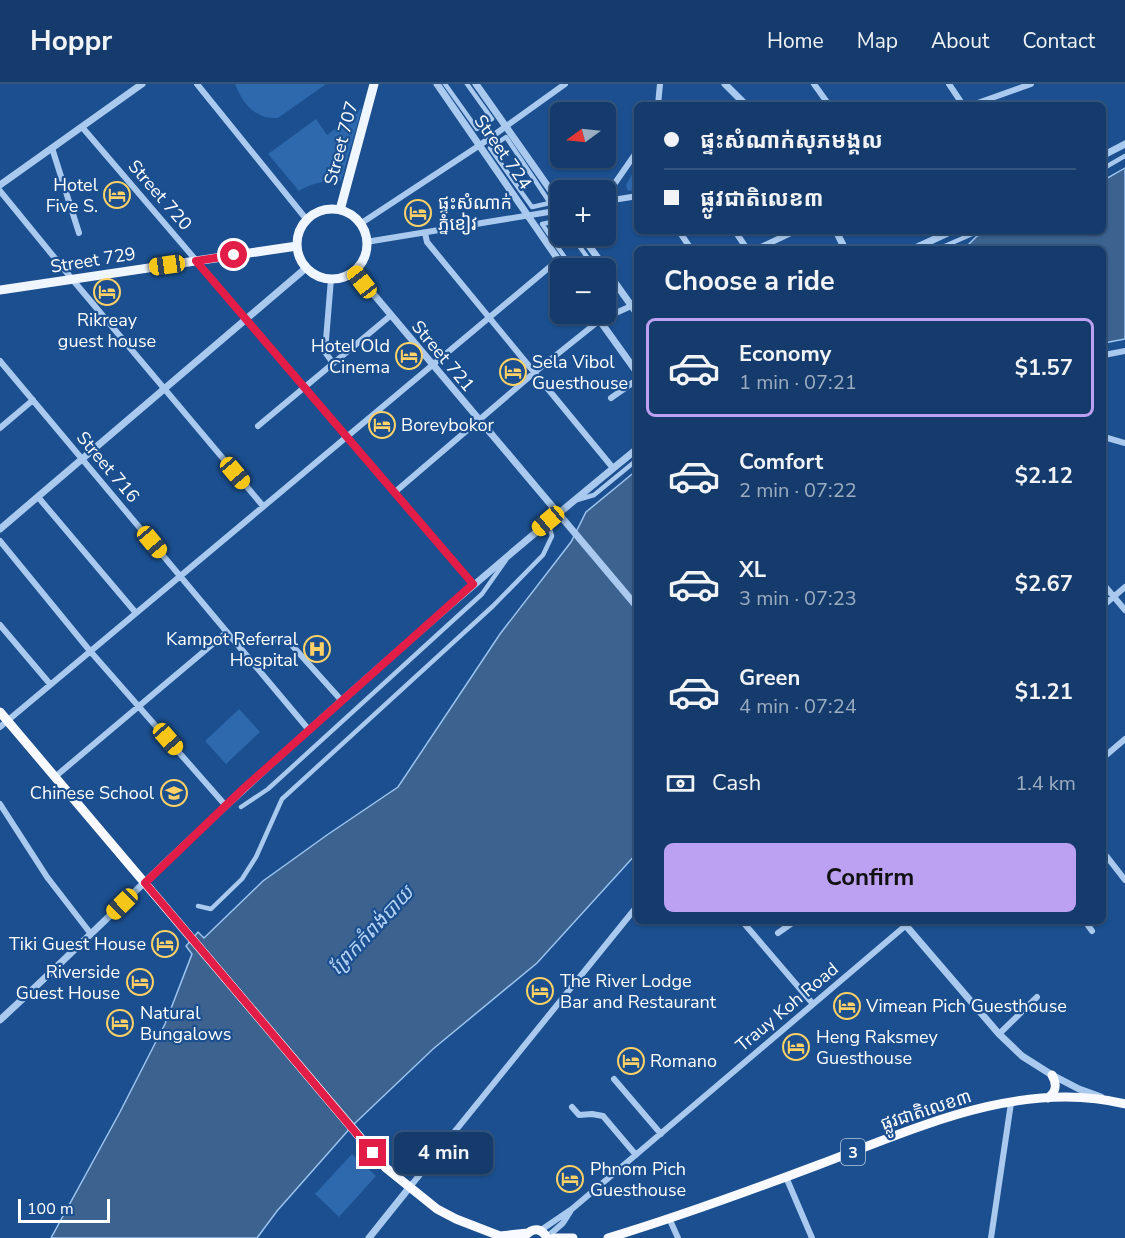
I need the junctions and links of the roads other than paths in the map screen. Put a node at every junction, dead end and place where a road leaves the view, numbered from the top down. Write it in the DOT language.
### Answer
graph roads {
  1 [pos="142,84"];
  2 [pos="197,84"];
  3 [pos="374,84"];
  4 [pos="436,84"];
  5 [pos="445,84"];
  6 [pos="467,84"];
  7 [pos="476,84"];
  8 [pos="566,84"];
  9 [pos="660,84"];
  10 [pos="725,84"];
  11 [pos="814,84"];
  12 [pos="950,84"];
  13 [pos="1031,84"];
  14 [pos="658,102"];
  15 [pos="743,102"];
  16 [pos="827,102"];
  17 [pos="961,102"];
  18 [pos="980,102"];
  19 [pos="506,126"];
  20 [pos="82,127"];
  21 [pos="1125,144"];
  22 [pos="480,145"];
  23 [pos="52,148"];
  24 [pos="1106,154"];
  25 [pos="634,156"];
  26 [pos="1125,156"];
  27 [pos="1106,167"];
  28 [pos="616,182"];
  29 [pos="0,185"];
  30 [pos="550,190"];
  31 [pos="0,191"];
  32 [pos="634,197"];
  33 [pos="616,199"];
  34 [pos="532,207"];
  35 [pos="340,210"];
  36 [pos="550,212"];
  37 [pos="529,217"];
  38 [pos="307,220"];
  39 [pos="550,222"];
  40 [pos="360,224"];
  41 [pos="425,232"];
  42 [pos="79,233"];
  43 [pos="789,234"];
  44 [pos="946,234"];
  45 [pos="971,234"];
  46 [pos="550,235"];
  47 [pos="366,242"];
  48 [pos="297,246"];
  49 [pos="763,246"];
  50 [pos="920,246"];
  51 [pos="945,246"];
  52 [pos="557,258"];
  53 [pos="196,261"];
  54 [pos="550,267"];
  55 [pos="306,268"];
  56 [pos="354,271"];
  57 [pos="72,279"];
  58 [pos="331,279"];
  59 [pos="616,282"];
  60 [pos="0,290"];
  61 [pos="634,304"];
  62 [pos="616,310"];
  63 [pos="390,316"];
  64 [pos="489,317"];
  65 [pos="248,320"];
  66 [pos="589,324"];
  67 [pos="602,324"];
  68 [pos="1125,351"];
  69 [pos="1106,355"];
  70 [pos="0,361"];
  71 [pos="333,363"];
  72 [pos="431,365"];
  73 [pos="634,368"];
  74 [pos="536,372"];
  75 [pos="634,382"];
  76 [pos="305,386"];
  77 [pos="165,390"];
  78 [pos="611,398"];
  79 [pos="33,400"];
  80 [pos="479,421"];
  81 [pos="258,426"];
  82 [pos="0,428"];
  83 [pos="348,436"];
  84 [pos="1106,438"];
  85 [pos="1125,443"];
  86 [pos="634,451"];
  87 [pos="82,459"];
  88 [pos="634,462"];
  89 [pos="613,468"];
  90 [pos="395,492"];
  91 [pos="38,497"];
  92 [pos="572,501"];
  93 [pos="263,506"];
  94 [pos="557,513"];
  95 [pos="548,521"];
  96 [pos="0,530"];
  97 [pos="0,541"];
  98 [pos="513,550"];
  99 [pos="180,575"];
  100 [pos="473,584"];
  101 [pos="1106,587"];
  102 [pos="1125,587"];
  103 [pos="1114,596"];
  104 [pos="634,603"];
  105 [pos="1106,603"];
  106 [pos="1125,610"];
  107 [pos="136,613"];
  108 [pos="0,625"];
  109 [pos="227,632"];
  110 [pos="273,640"];
  111 [pos="90,651"];
  112 [pos="50,684"];
  113 [pos="342,700"];
  114 [pos="139,706"];
  115 [pos="0,712"];
  116 [pos="4,724"];
  117 [pos="309,730"];
  118 [pos="1125,739"];
  119 [pos="1106,755"];
  120 [pos="56,776"];
  121 [pos="0,804"];
  122 [pos="226,806"];
  123 [pos="241,807"];
  124 [pos="1106,856"];
  125 [pos="1125,880"];
  126 [pos="145,883"];
  127 [pos="198,906"];
  128 [pos="634,910"];
  129 [pos="745,924"];
  130 [pos="791,924"];
  131 [pos="904,924"];
  132 [pos="908,924"];
  133 [pos="1087,924"];
  134 [pos="1092,931"];
  135 [pos="778,933"];
  136 [pos="91,934"];
  137 [pos="1037,997"];
  138 [pos="813,1004"];
  139 [pos="0,1020"];
  140 [pos="999,1034"];
  141 [pos="1052,1074"];
  142 [pos="614,1079"];
  143 [pos="1048,1098"];
  144 [pos="1105,1099"];
  145 [pos="1011,1102"];
  146 [pos="1125,1104"];
  147 [pos="572,1107"];
  148 [pos="661,1134"];
  149 [pos="636,1155"];
  150 [pos="786,1177"];
  151 [pos="409,1188"];
  152 [pos="669,1218"];
  153 [pos="526,1235"];
  154 [pos="545,1235"];
  155 [pos="501,1237"];
  156 [pos="369,1238"];
  157 [pos="554,1238"];
  158 [pos="573,1238"];
  159 [pos="608,1238"];
  160 [pos="678,1238"];
  161 [pos="812,1238"];
  162 [pos="991,1238"];
  1 -- 20 [label="street"];
  2 -- 38 [label="street"];
  3 -- 35 [label="main road, Street 707"];
  4 -- 22 [label="street, Street 724"];
  5 -- 6 [label="street"];
  7 -- 19 [label="street"];
  8 -- 19 [label="street"];
  9 -- 14 [label="street"];
  10 -- 15 [label="street"];
  11 -- 16 [label="street"];
  12 -- 17 [label="street"];
  13 -- 18 [label="street"];
  19 -- 22 [label="street"];
  19 -- 30 [label="street"];
  20 -- 23 [label="street"];
  20 -- 53 [label="street, Street 720"];
  21 -- 24 [label="street"];
  22 -- 37 [label="street, Street 724"];
  22 -- 40 [label="street"];
  23 -- 29 [label="street"];
  23 -- 42 [label="street"];
  25 -- 28 [label="street"];
  26 -- 27 [label="street"];
  31 -- 57 [label="street"];
  32 -- 33 [label="street"];
  34 -- 34 [label="street"];
  35 -- 38 [label="main road"];
  35 -- 40 [label="main road"];
  36 -- 37 [label="street"];
  37 -- 41 [label="street"];
  37 -- 52 [label="street, Street 724"];
  38 -- 48 [label="main road"];
  39 -- 46 [label="street"];
  40 -- 47 [label="main road"];
  41 -- 47 [label="street"];
  41 -- 64 [label="street"];
  43 -- 49 [label="street"];
  44 -- 50 [label="street"];
  45 -- 51 [label="street"];
  47 -- 56 [label="main road"];
  48 -- 53 [label="main road, Street 729"];
  48 -- 55 [label="main road"];
  53 -- 57 [label="main road, Street 729"];
  53 -- 65 [label="street, Street 720"];
  54 -- 64 [label="street"];
  55 -- 58 [label="main road"];
  55 -- 65 [label="street"];
  56 -- 58 [label="main road"];
  56 -- 63 [label="street, Street 721"];
  57 -- 60 [label="main road, Street 729"];
  57 -- 77 [label="street"];
  58 -- 71 [label="street"];
  59 -- 61 [label="street"];
  61 -- 62 [label="street"];
  63 -- 71 [label="street"];
  63 -- 72 [label="street, Street 721"];
  64 -- 72 [label="street"];
  64 -- 74 [label="street"];
  65 -- 76 [label="street, Street 720"];
  65 -- 77 [label="street"];
  66 -- 74 [label="street"];
  67 -- 73 [label="street"];
  68 -- 69 [label="street"];
  70 -- 79 [label="street, Street 716"];
  71 -- 76 [label="street"];
  72 -- 80 [label="street, Street 721"];
  72 -- 83 [label="street"];
  74 -- 80 [label="street"];
  74 -- 89 [label="street"];
  75 -- 78 [label="street"];
  76 -- 81 [label="street"];
  76 -- 83 [label="street, Street 720"];
  77 -- 87 [label="street"];
  77 -- 93 [label="street"];
  79 -- 82 [label="street"];
  79 -- 87 [label="street, Street 716"];
  80 -- 90 [label="street"];
  80 -- 94 [label="street, Street 721"];
  83 -- 90 [label="street, Street 720"];
  83 -- 93 [label="street"];
  84 -- 85 [label="street"];
  86 -- 89 [label="street"];
  87 -- 91 [label="street"];
  87 -- 99 [label="street, Street 716"];
  88 -- 92 [label="street"];
  89 -- 92 [label="street"];
  90 -- 100 [label="street, Street 720"];
  91 -- 96 [label="street"];
  91 -- 107 [label="street"];
  92 -- 94 [label="street"];
  93 -- 99 [label="street"];
  94 -- 95 [label="street"];
  94 -- 104 [label="street, Street 721"];
  95 -- 98 [label="street"];
  95 -- 127 [label="street"];
  97 -- 111 [label="street"];
  98 -- 100 [label="street"];
  98 -- 123 [label="street"];
  99 -- 107 [label="street"];
  99 -- 109 [label="street, Street 716"];
  100 -- 113 [label="street"];
  101 -- 103 [label="street"];
  102 -- 103 [label="street"];
  103 -- 105 [label="street"];
  103 -- 106 [label="street"];
  107 -- 111 [label="street"];
  108 -- 112 [label="street"];
  109 -- 114 [label="street"];
  109 -- 117 [label="street, Street 716"];
  110 -- 113 [label="street"];
  111 -- 112 [label="street"];
  111 -- 114 [label="street"];
  112 -- 116 [label="street"];
  113 -- 117 [label="street"];
  114 -- 120 [label="street"];
  114 -- 122 [label="street"];
  115 -- 116 [label="highway"];
  116 -- 120 [label="highway"];
  117 -- 122 [label="street"];
  118 -- 119 [label="street"];
  120 -- 126 [label="highway"];
  121 -- 136 [label="street"];
  122 -- 126 [label="street"];
  124 -- 125 [label="street"];
  126 -- 136 [label="street"];
  126 -- 151 [label="highway"];
  128 -- 151 [label="street"];
  129 -- 138 [label="street"];
  130 -- 135 [label="street"];
  131 -- 138 [label="street, Trauy Koh Road"];
  132 -- 140 [label="street"];
  133 -- 134 [label="street"];
  136 -- 139 [label="street"];
  137 -- 140 [label="street"];
  138 -- 148 [label="street, Trauy Koh Road"];
  140 -- 141 [label="street"];
  141 -- 143 [label="highway"];
  141 -- 144 [label="street"];
  142 -- 148 [label="street"];
  143 -- 144 [label="highway, ផ្លូវជាតិលេខ៣ / 3"];
  143 -- 145 [label="highway, ផ្លូវជាតិលេខ៣ / 3"];
  144 -- 146 [label="highway, ផ្លូវជាតិលេខ៣ / 3"];
  145 -- 150 [label="highway, ផ្លូវជាតិលេខ៣ / 3"];
  145 -- 162 [label="street"];
  147 -- 149 [label="street"];
  148 -- 149 [label="street, Trauy Koh Road"];
  149 -- 154 [label="street, Trauy Koh Road"];
  150 -- 152 [label="highway, ផ្លូវជាតិលេខ៣ / 3"];
  150 -- 161 [label="street"];
  151 -- 155 [label="highway"];
  151 -- 156 [label="street"];
  152 -- 159 [label="highway, ផ្លូវជាតិលេខ៣ / 3"];
  152 -- 160 [label="street"];
  153 -- 154 [label="highway"];
  153 -- 155 [label="highway"];
  157 -- 158 [label="highway"];
}
